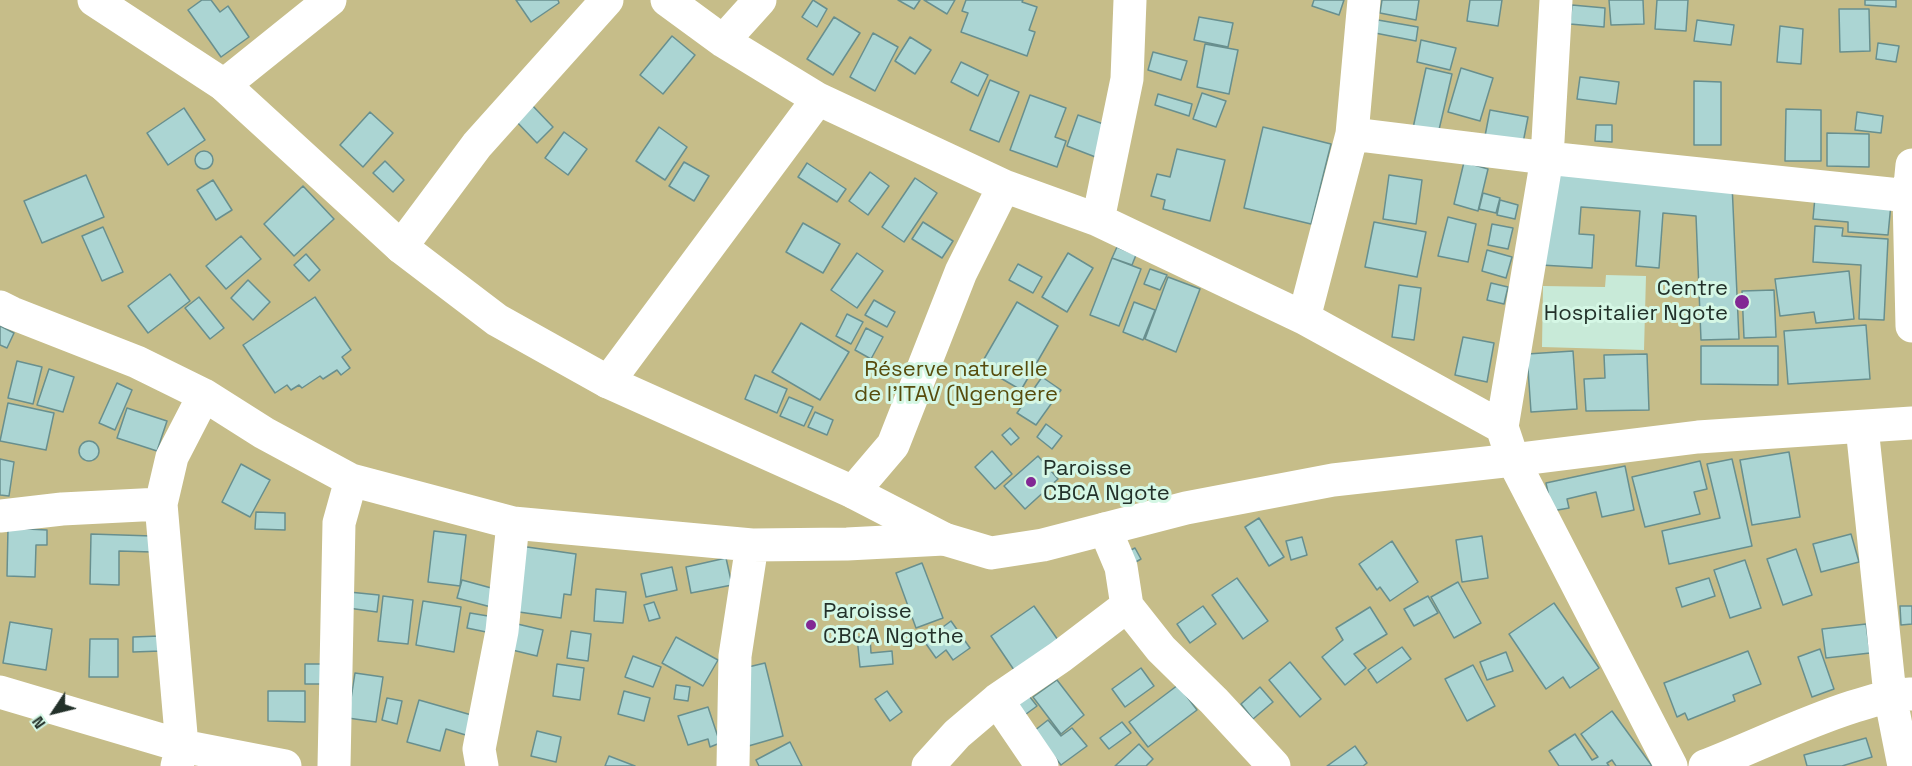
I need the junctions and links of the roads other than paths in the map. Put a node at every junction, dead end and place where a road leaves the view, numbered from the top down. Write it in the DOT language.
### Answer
graph roads {
  1 [pos="94,0"];
  2 [pos="330,0"];
  3 [pos="607,0"];
  4 [pos="667,0"];
  5 [pos="760,0"];
  6 [pos="1130,0"];
  7 [pos="1364,0"];
  8 [pos="1556,0"];
  9 [pos="723,40"];
  10 [pos="224,85"];
  11 [pos="818,99"];
  12 [pos="1353,134"];
  13 [pos="1547,158"];
  14 [pos="1911,185"];
  15 [pos="1005,186"];
  16 [pos="1098,220"];
  17 [pos="401,247"];
  18 [pos="0,307"];
  19 [pos="1304,318"];
  20 [pos="1912,326"];
  21 [pos="608,382"];
  22 [pos="204,395"];
  23 [pos="1912,423"];
  24 [pos="1862,427"];
  25 [pos="1502,428"];
  26 [pos="1513,460"];
  27 [pos="351,480"];
  28 [pos="854,492"];
  29 [pos="161,504"];
  30 [pos="0,516"];
  31 [pos="513,522"];
  32 [pos="1105,529"];
  33 [pos="944,539"];
  34 [pos="752,545"];
  35 [pos="1127,606"];
  36 [pos="0,692"];
  37 [pos="1901,694"];
  38 [pos="997,700"];
  39 [pos="180,756"];
  40 [pos="285,766"];
  41 [pos="334,766"];
  42 [pos="483,766"];
  43 [pos="733,766"];
  44 [pos="928,766"];
  45 [pos="1042,766"];
  46 [pos="1274,766"];
  47 [pos="1671,766"];
  48 [pos="1705,766"];
  49 [pos="1904,766"];
  1 -- 10 [label="street"];
  2 -- 10 [label="street"];
  3 -- 17 [label="street"];
  4 -- 9 [label="street"];
  5 -- 9 [label="street"];
  6 -- 16 [label="street"];
  7 -- 12 [label="street"];
  8 -- 13 [label="street"];
  9 -- 11 [label="street"];
  10 -- 17 [label="street"];
  11 -- 15 [label="street"];
  11 -- 21 [label="street"];
  12 -- 13 [label="street"];
  12 -- 19 [label="street"];
  13 -- 14 [label="street"];
  13 -- 25 [label="street"];
  14 -- 20 [label="street"];
  15 -- 16 [label="street"];
  15 -- 28 [label="street"];
  16 -- 19 [label="street"];
  17 -- 21 [label="street"];
  18 -- 22 [label="street"];
  19 -- 25 [label="street"];
  21 -- 28 [label="street"];
  22 -- 27 [label="street"];
  22 -- 29 [label="street"];
  23 -- 24 [label="street"];
  24 -- 26 [label="street"];
  24 -- 37 [label="street"];
  25 -- 26 [label="street"];
  26 -- 32 [label="street"];
  26 -- 47 [label="street"];
  27 -- 31 [label="street"];
  27 -- 41 [label="street"];
  28 -- 33 [label="street"];
  29 -- 30 [label="street"];
  29 -- 39 [label="street"];
  31 -- 34 [label="street"];
  31 -- 42 [label="street"];
  32 -- 33 [label="street"];
  32 -- 35 [label="street"];
  33 -- 34 [label="street"];
  34 -- 43 [label="street"];
  35 -- 38 [label="street"];
  35 -- 46 [label="street"];
  36 -- 39 [label="street"];
  37 -- 48 [label="street"];
  37 -- 49 [label="street"];
  38 -- 44 [label="street"];
  38 -- 45 [label="street"];
  39 -- 40 [label="street"];
}
